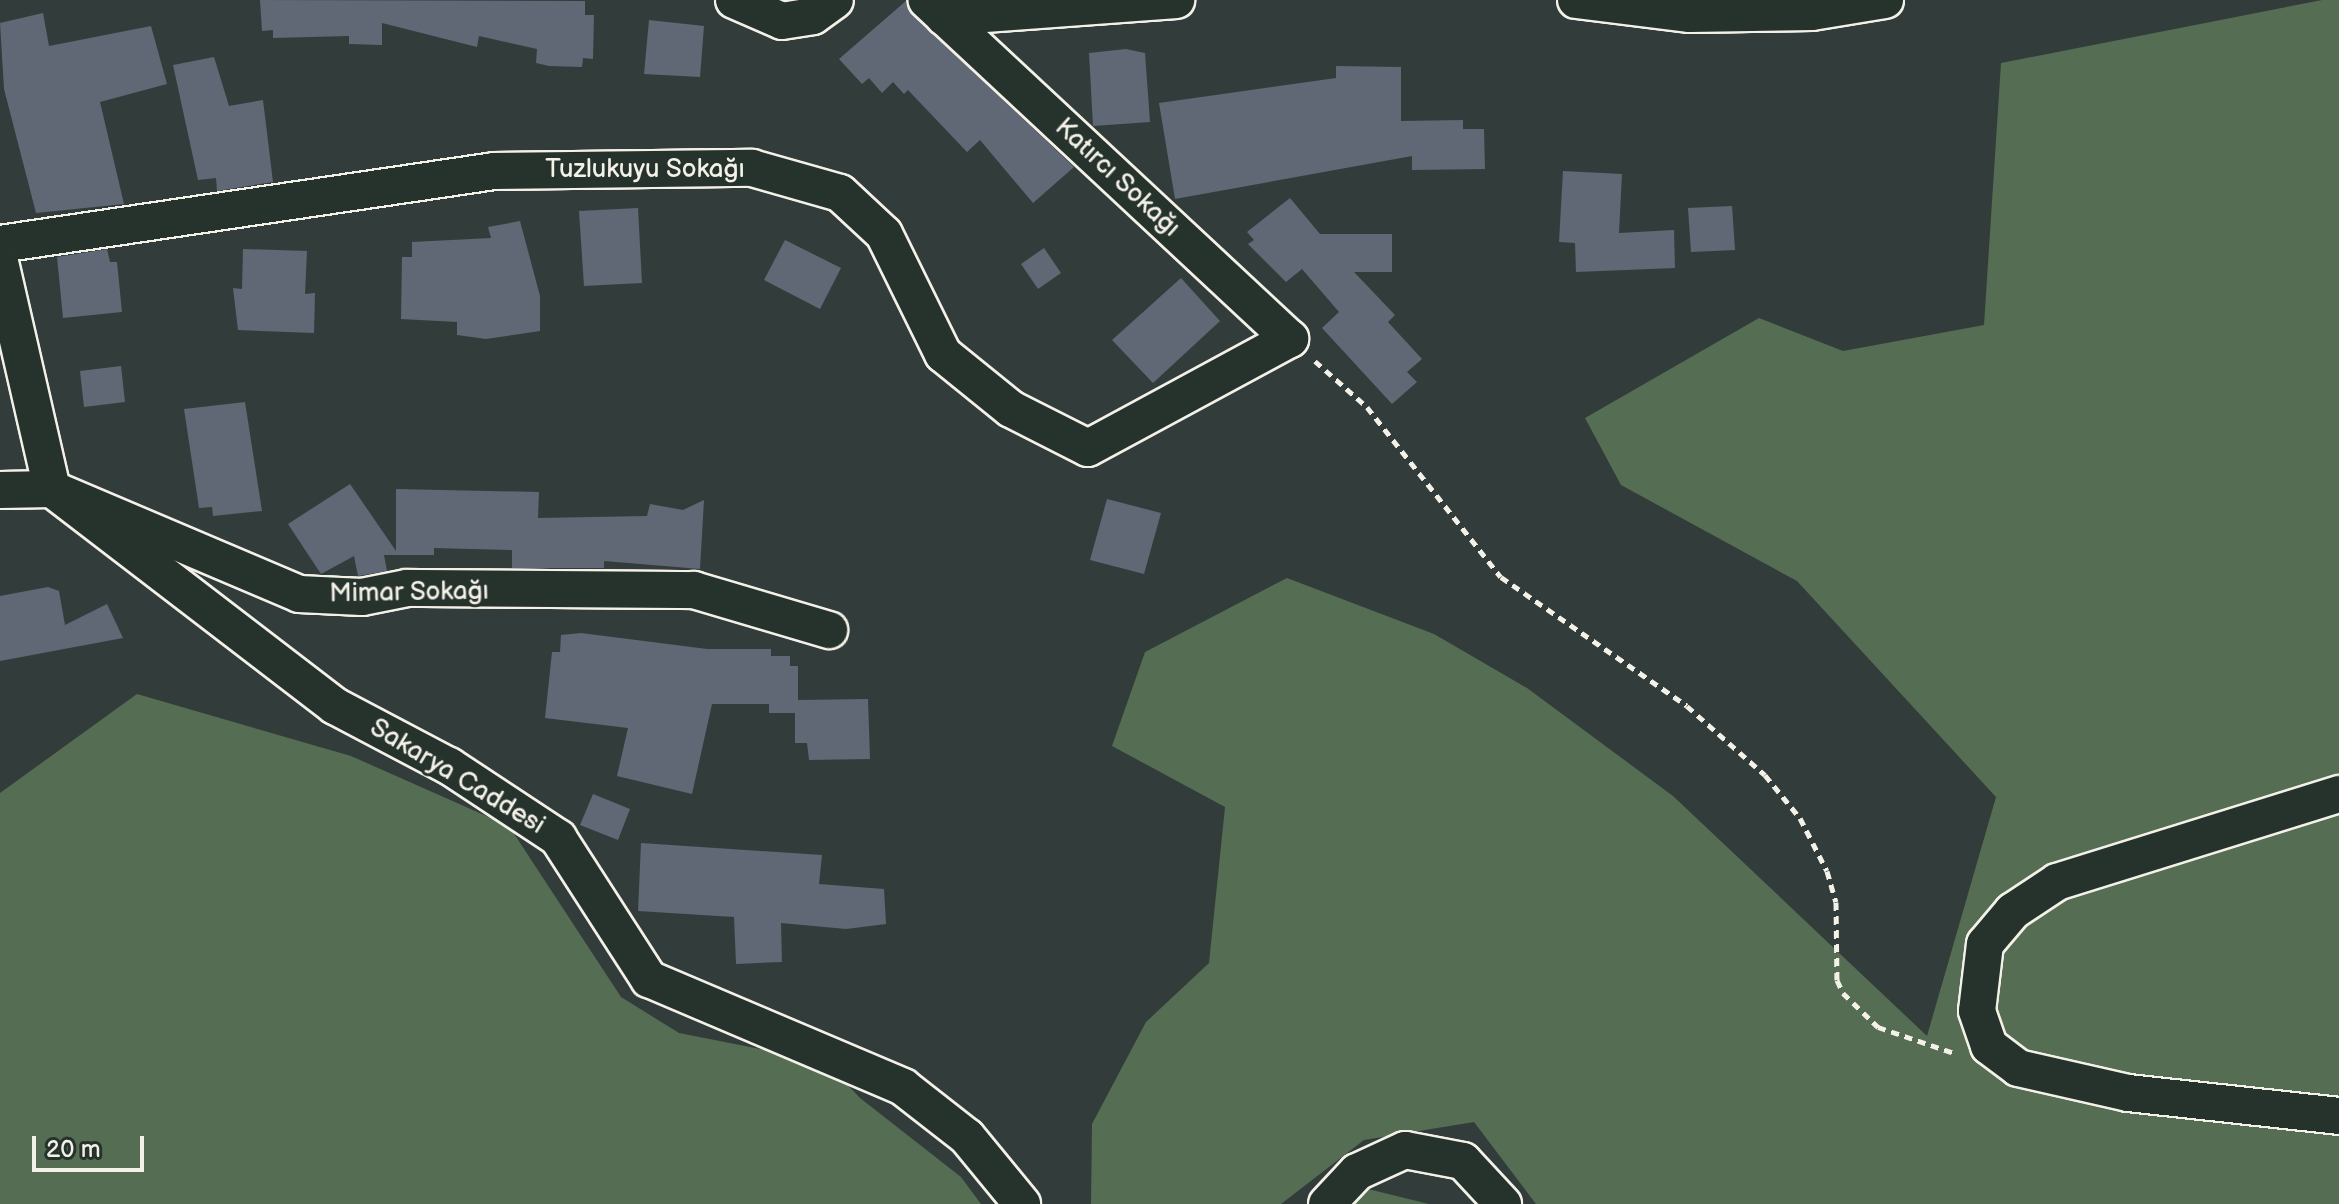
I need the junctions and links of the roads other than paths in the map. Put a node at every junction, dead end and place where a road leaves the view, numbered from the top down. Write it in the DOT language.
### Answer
graph roads {
  1 [pos="734,0"];
  2 [pos="835,0"];
  3 [pos="1176,0"];
  4 [pos="1576,0"];
  5 [pos="1885,0"];
  6 [pos="936,8"];
  7 [pos="0,244"];
  8 [pos="0,262"];
  9 [pos="1290,339"];
  10 [pos="52,489"];
  11 [pos="0,490"];
  12 [pos="829,630"];
  13 [pos="2339,794"];
  14 [pos="2339,1116"];
  15 [pos="1022,1204"];
  16 [pos="1327,1204"];
  17 [pos="1503,1204"];
  1 -- 2 [label="street"];
  3 -- 6 [label="street, Katırcı Sokağı"];
  4 -- 5 [label="street"];
  6 -- 9 [label="street, Katırcı Sokağı"];
  7 -- 9 [label="street, Tuzlukuyu Sokağı"];
  8 -- 10 [label="street"];
  10 -- 11 [label="street"];
  10 -- 12 [label="street, Mimar Sokağı"];
  10 -- 15 [label="street, Sakarya Caddesi"];
  13 -- 14 [label="street"];
  16 -- 17 [label="street"];
}
